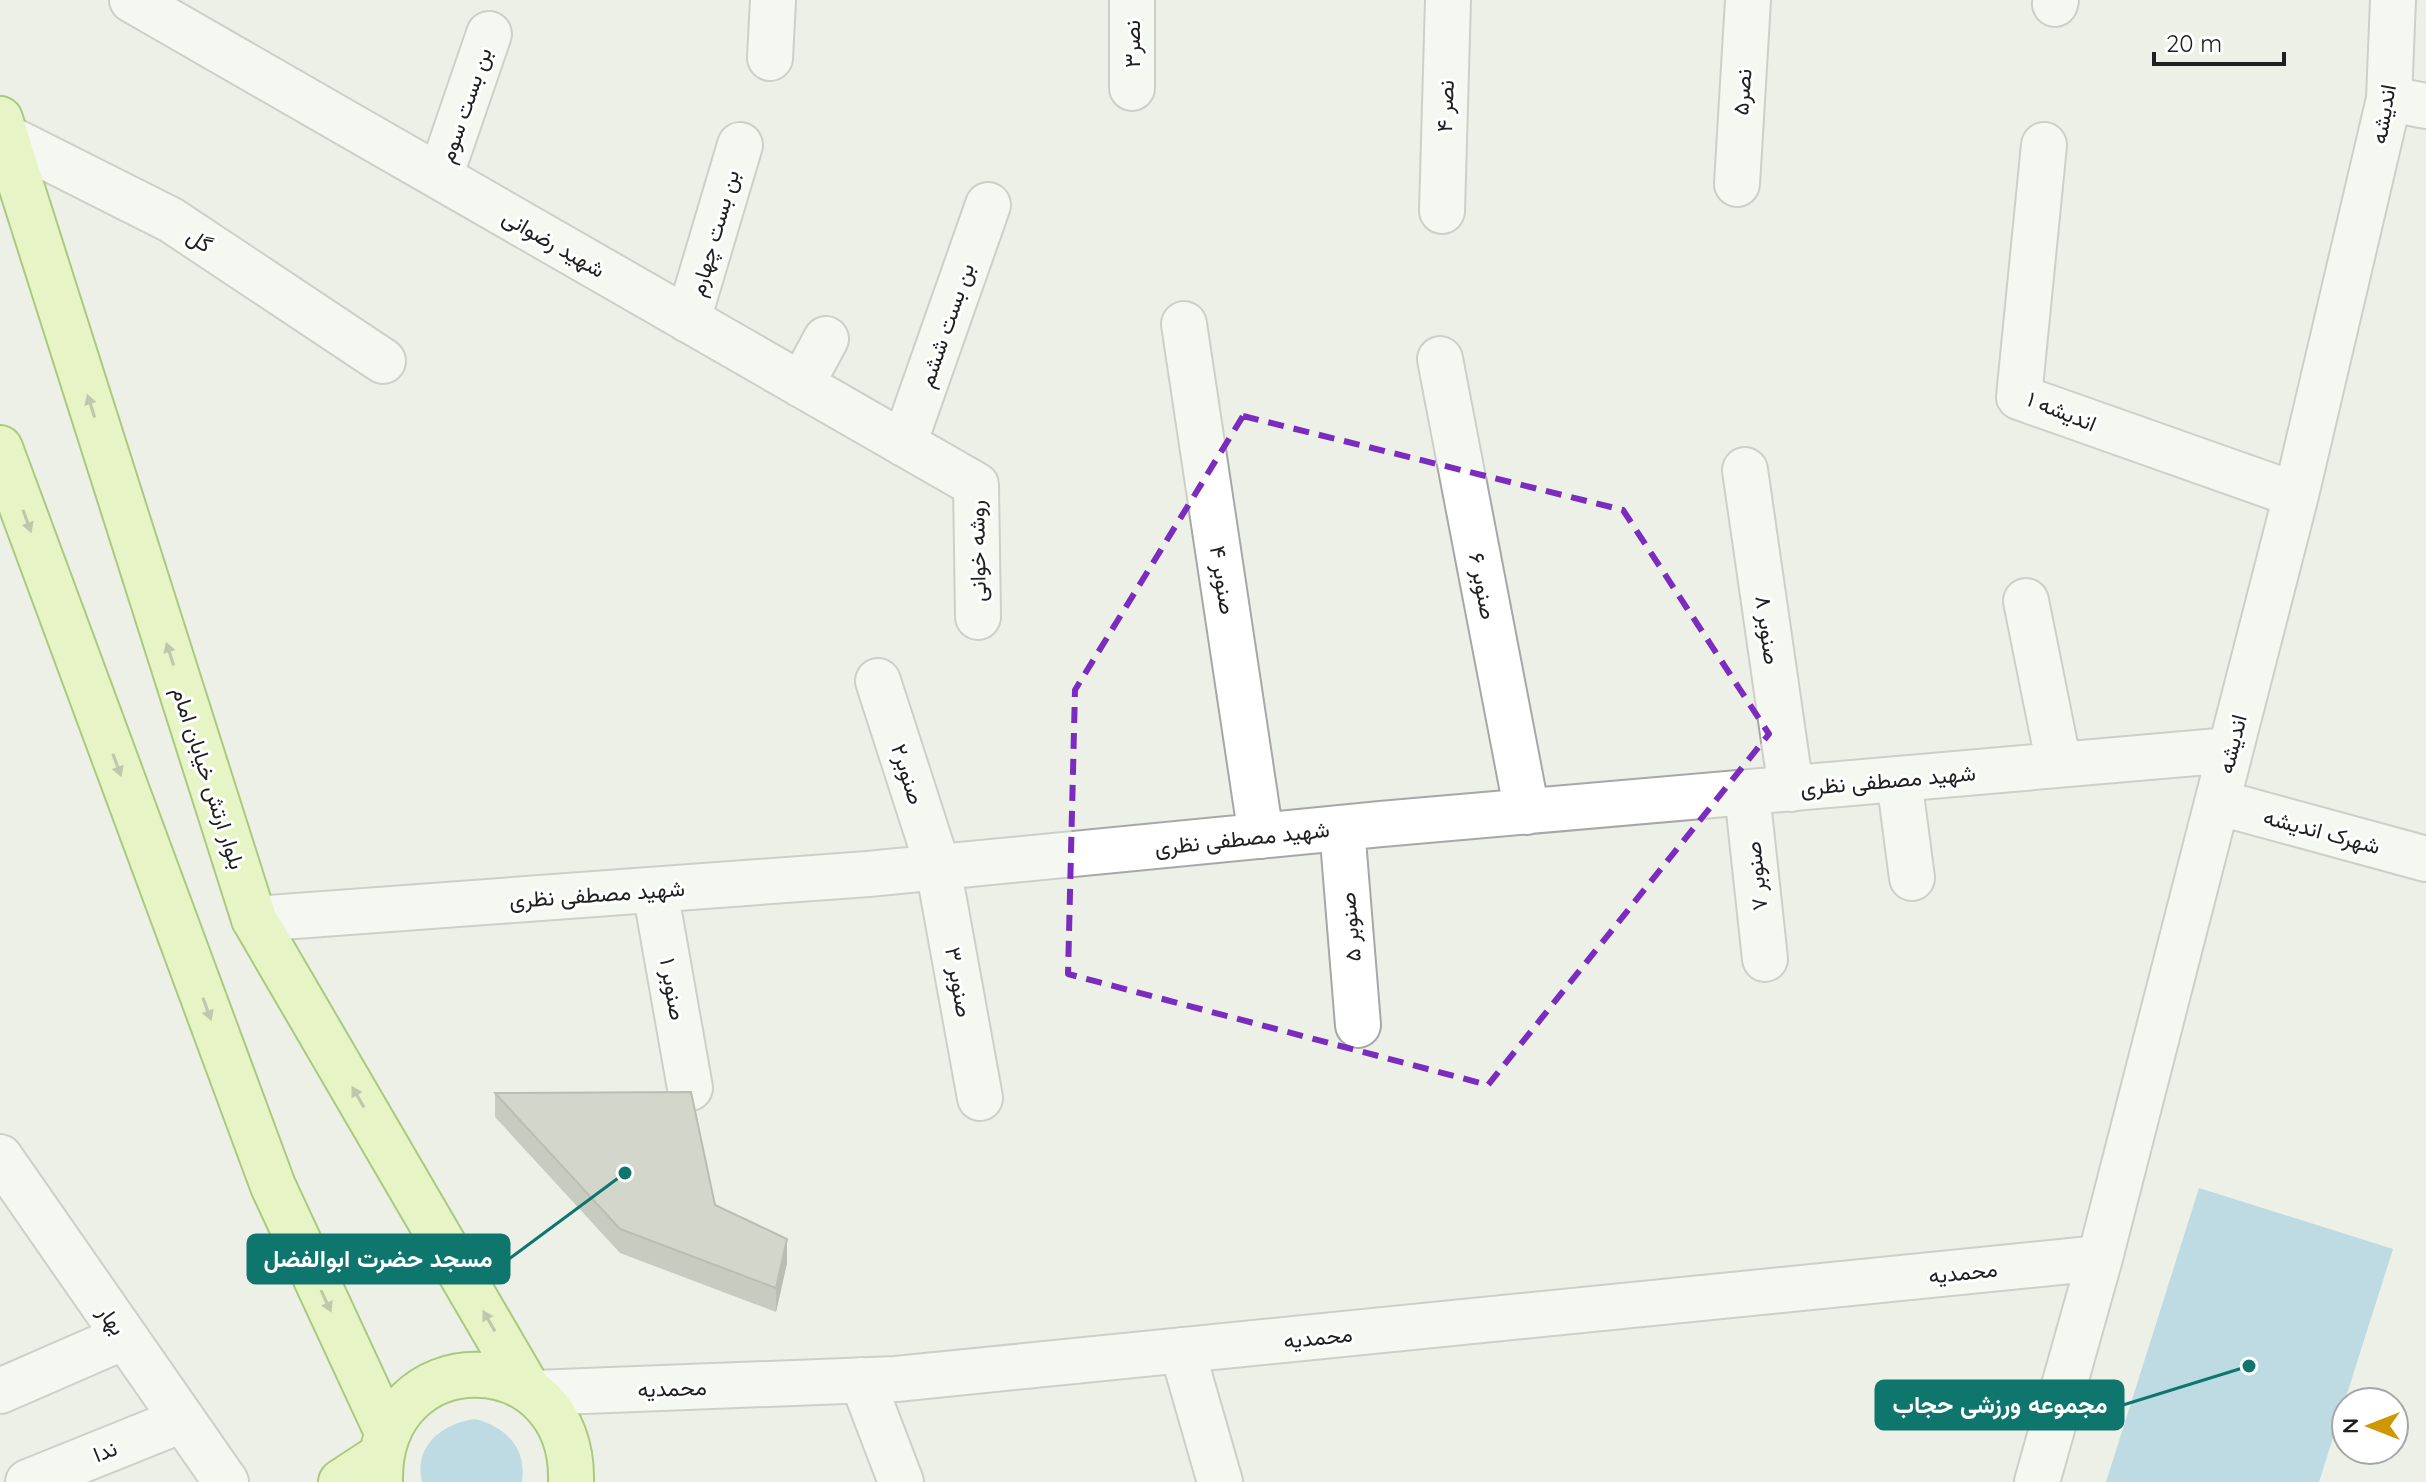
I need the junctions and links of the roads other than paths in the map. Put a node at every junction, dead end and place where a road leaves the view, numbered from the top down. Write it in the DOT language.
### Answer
graph roads {
  1 [pos="132,0"];
  2 [pos="773,0"];
  3 [pos="1132,0"];
  4 [pos="1448,0"];
  5 [pos="1748,0"];
  6 [pos="2393,0"];
  7 [pos="195,16"];
  8 [pos="489,34"];
  9 [pos="770,58"];
  10 [pos="1132,88"];
  11 [pos="2407,102"];
  12 [pos="3,128"];
  13 [pos="740,145"];
  14 [pos="2044,145"];
  15 [pos="440,177"];
  16 [pos="1737,184"];
  17 [pos="988,205"];
  18 [pos="1442,211"];
  19 [pos="688,320"];
  20 [pos="1184,324"];
  21 [pos="826,339"];
  22 [pos="1440,359"];
  23 [pos="383,361"];
  24 [pos="801,385"];
  25 [pos="904,444"];
  26 [pos="0,448"];
  27 [pos="1745,470"];
  28 [pos="976,485"];
  29 [pos="2296,495"];
  30 [pos="2026,601"];
  31 [pos="978,617"];
  32 [pos="878,681"];
  33 [pos="2230,750"];
  34 [pos="2059,765"];
  35 [pos="1899,779"];
  36 [pos="1791,789"];
  37 [pos="1747,793"];
  38 [pos="2217,802"];
  39 [pos="1527,812"];
  40 [pos="1342,828"];
  41 [pos="1261,836"];
  42 [pos="2426,859"];
  43 [pos="938,867"];
  44 [pos="1912,878"];
  45 [pos="655,890"];
  46 [pos="254,919"];
  47 [pos="1765,959"];
  48 [pos="1358,1025"];
  49 [pos="690,1088"];
  50 [pos="980,1098"];
  51 [pos="0,1157"];
  52 [pos="2100,1258"];
  53 [pos="124,1337"];
  54 [pos="1182,1350"];
  55 [pos="862,1380"];
  56 [pos="0,1391"];
  57 [pos="531,1391"];
  58 [pos="182,1420"];
  59 [pos="382,1457"];
  60 [pos="571,1481"];
  61 [pos="28,1482"];
  62 [pos="226,1482"];
  63 [pos="341,1482"];
  64 [pos="901,1482"];
  65 [pos="1220,1482"];
  66 [pos="2037,1482"];
  1 -- 7 [label="street, شهید رضوانی"];
  2 -- 9 [label="street"];
  3 -- 10 [label="street, نصر۳"];
  4 -- 18 [label="street, نصر ۴"];
  5 -- 16 [label="street, نصر۵"];
  6 -- 11 [label="street, اندیشه"];
  7 -- 15 [label="street, شهید رضوانی"];
  8 -- 15 [label="street, بن بست سوم"];
  11 -- 29 [label="street, اندیشه"];
  12 -- 23 [label="street, گل"];
  46 -- 12 [label="main road, بلوار ارتش خیابان امام, one-way"];
  13 -- 19 [label="street, بن بست چهارم"];
  14 -- 29 [label="street, اندیشه ۱"];
  15 -- 19 [label="street, شهید رضوانی"];
  17 -- 25 [label="street, بن بست ششم"];
  19 -- 24 [label="street, شهید رضوانی"];
  20 -- 41 [label="street, صنوبر ۴"];
  21 -- 24 [label="street"];
  22 -- 39 [label="street, صنوبر ۶"];
  24 -- 25 [label="street, شهید رضوانی"];
  25 -- 28 [label="street, شهید رضوانی"];
  26 -- 59 [label="main road, one-way"];
  27 -- 36 [label="street, صنوبر ۸"];
  28 -- 31 [label="street, روشه خوانی"];
  29 -- 33 [label="street, اندیشه"];
  30 -- 34 [label="street"];
  32 -- 43 [label="street, صنوبر۲"];
  33 -- 34 [label="street, شهید مصطفی نظری"];
  33 -- 38 [label="street, اندیشه"];
  34 -- 35 [label="street, شهید مصطفی نظری"];
  35 -- 36 [label="street, شهید مصطفی نظری"];
  35 -- 44 [label="street"];
  36 -- 37 [label="street, شهید مصطفی نظری"];
  37 -- 39 [label="street, شهید مصطفی نظری"];
  37 -- 47 [label="street, صنوبر ۷"];
  38 -- 42 [label="street, شهرک اندیشه"];
  38 -- 52 [label="street, اندیشه"];
  39 -- 40 [label="street, شهید مصطفی نظری"];
  40 -- 41 [label="street, شهید مصطفی نظری"];
  40 -- 48 [label="street, صنوبر ۵"];
  41 -- 43 [label="street, شهید مصطفی نظری"];
  43 -- 45 [label="street, شهید مصطفی نظری"];
  43 -- 50 [label="street, صنوبر ۳"];
  45 -- 46 [label="street, شهید مصطفی نظری"];
  45 -- 49 [label="street, صنوبر ۱"];
  57 -- 46 [label="main road, بلوار ارتش خیابان امام, one-way"];
  51 -- 53 [label="street, بهار"];
  52 -- 54 [label="street, محمدیه"];
  52 -- 66 [label="street, اندیشه"];
  53 -- 56 [label="street"];
  53 -- 58 [label="street, بهار"];
  54 -- 55 [label="street, محمدیه"];
  54 -- 65 [label="street"];
  55 -- 57 [label="street, محمدیه"];
  55 -- 64 [label="street"];
  57 -- 59 [label="main road"];
  57 -- 60 [label="main road, بلوار ارتش خیابان امام"];
  58 -- 61 [label="street, ندا"];
  58 -- 62 [label="street, بهار"];
  59 -- 63 [label="main road"];
}
